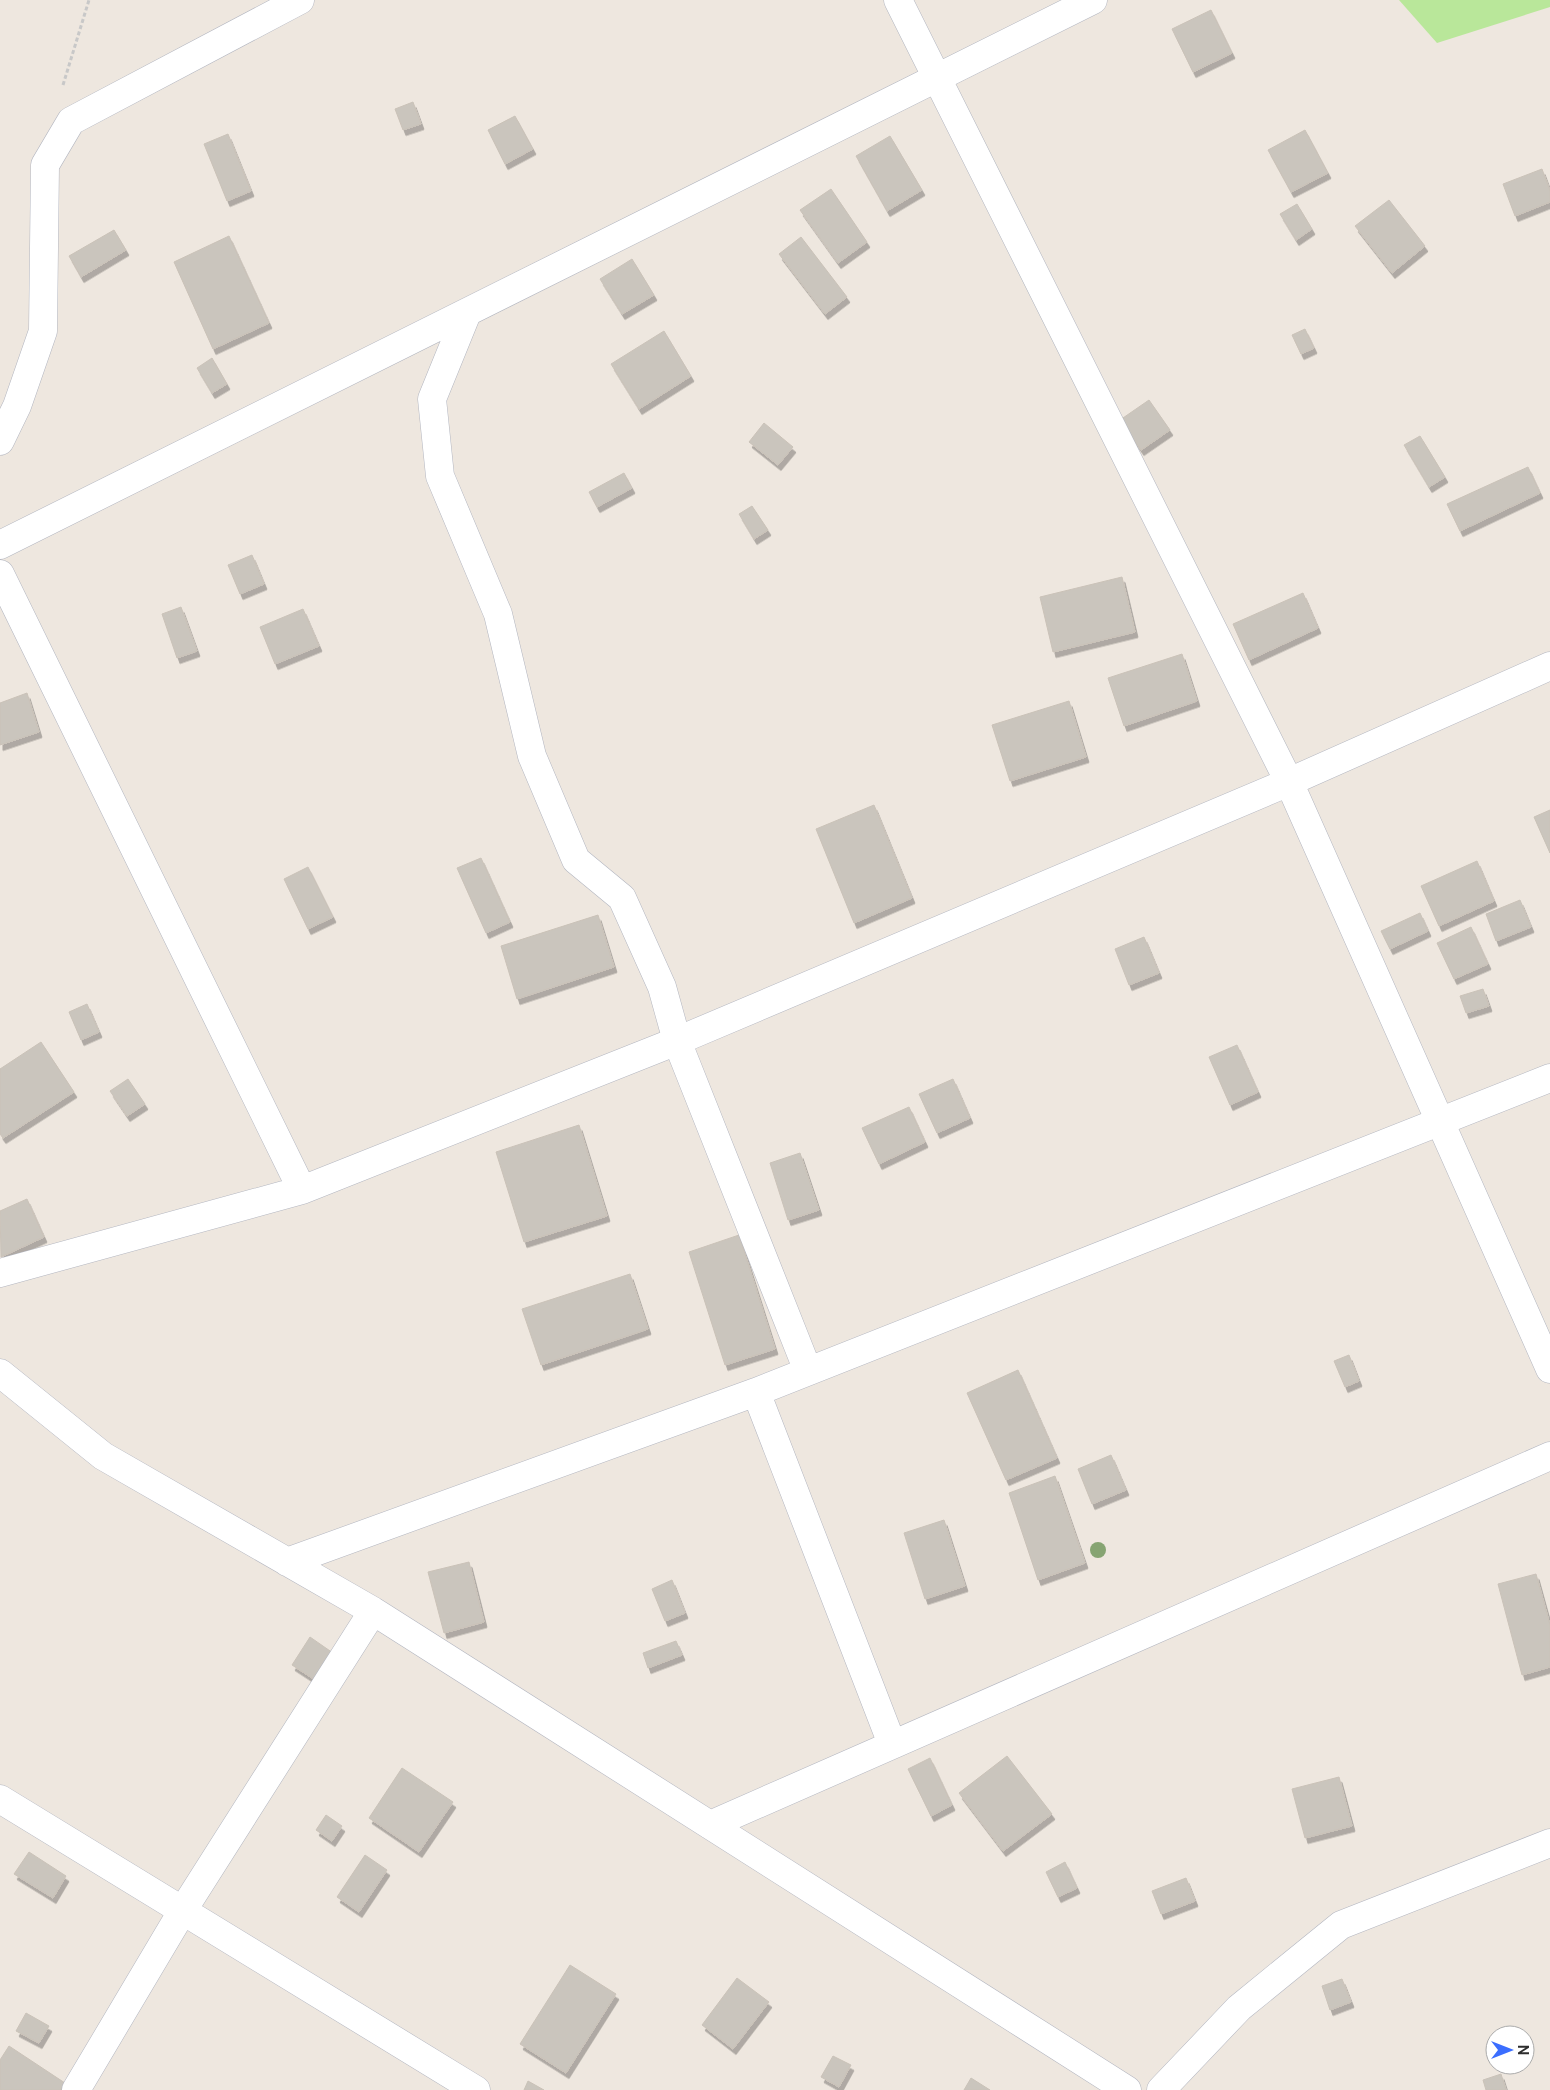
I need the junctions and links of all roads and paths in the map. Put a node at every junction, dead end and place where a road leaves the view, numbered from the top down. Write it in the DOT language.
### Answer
graph roads {
  1 [pos="89,0"];
  2 [pos="300,0"];
  3 [pos="898,0"];
  4 [pos="1093,0"];
  5 [pos="936,79"];
  6 [pos="71,121"];
  7 [pos="467,313"];
  8 [pos="0,441"];
  9 [pos="0,545"];
  10 [pos="0,574"];
  11 [pos="1550,666"];
  12 [pos="1289,782"];
  13 [pos="677,1041"];
  14 [pos="1550,1078"];
  15 [pos="1441,1123"];
  16 [pos="302,1190"];
  17 [pos="0,1272"];
  18 [pos="1550,1369"];
  19 [pos="808,1371"];
  20 [pos="0,1374"];
  21 [pos="756,1392"];
  22 [pos="1550,1456"];
  23 [pos="287,1562"];
  24 [pos="373,1611"];
  25 [pos="892,1744"];
  26 [pos="0,1798"];
  27 [pos="710,1825"];
  28 [pos="1550,1843"];
  29 [pos="183,1910"];
  30 [pos="76,2090"];
  31 [pos="476,2090"];
  32 [pos="1127,2090"];
  33 [pos="1161,2090"];
  1 -- 6 [label="path"];
  2 -- 6 [label="street"];
  3 -- 5 [label="street"];
  4 -- 5 [label="street"];
  5 -- 7 [label="street"];
  5 -- 12 [label="street"];
  6 -- 8 [label="street"];
  7 -- 9 [label="street"];
  7 -- 13 [label="street"];
  10 -- 16 [label="street"];
  11 -- 12 [label="street"];
  12 -- 13 [label="street"];
  12 -- 15 [label="street"];
  13 -- 16 [label="street"];
  13 -- 19 [label="street"];
  14 -- 15 [label="street"];
  15 -- 18 [label="street"];
  15 -- 19 [label="street"];
  16 -- 17 [label="street"];
  19 -- 21 [label="street"];
  20 -- 23 [label="street"];
  21 -- 23 [label="street"];
  21 -- 25 [label="street"];
  22 -- 25 [label="street"];
  23 -- 24 [label="street"];
  24 -- 27 [label="street"];
  24 -- 29 [label="street"];
  25 -- 27 [label="street"];
  26 -- 29 [label="street"];
  27 -- 32 [label="street"];
  28 -- 33 [label="street"];
  29 -- 30 [label="street"];
  29 -- 31 [label="street"];
}
